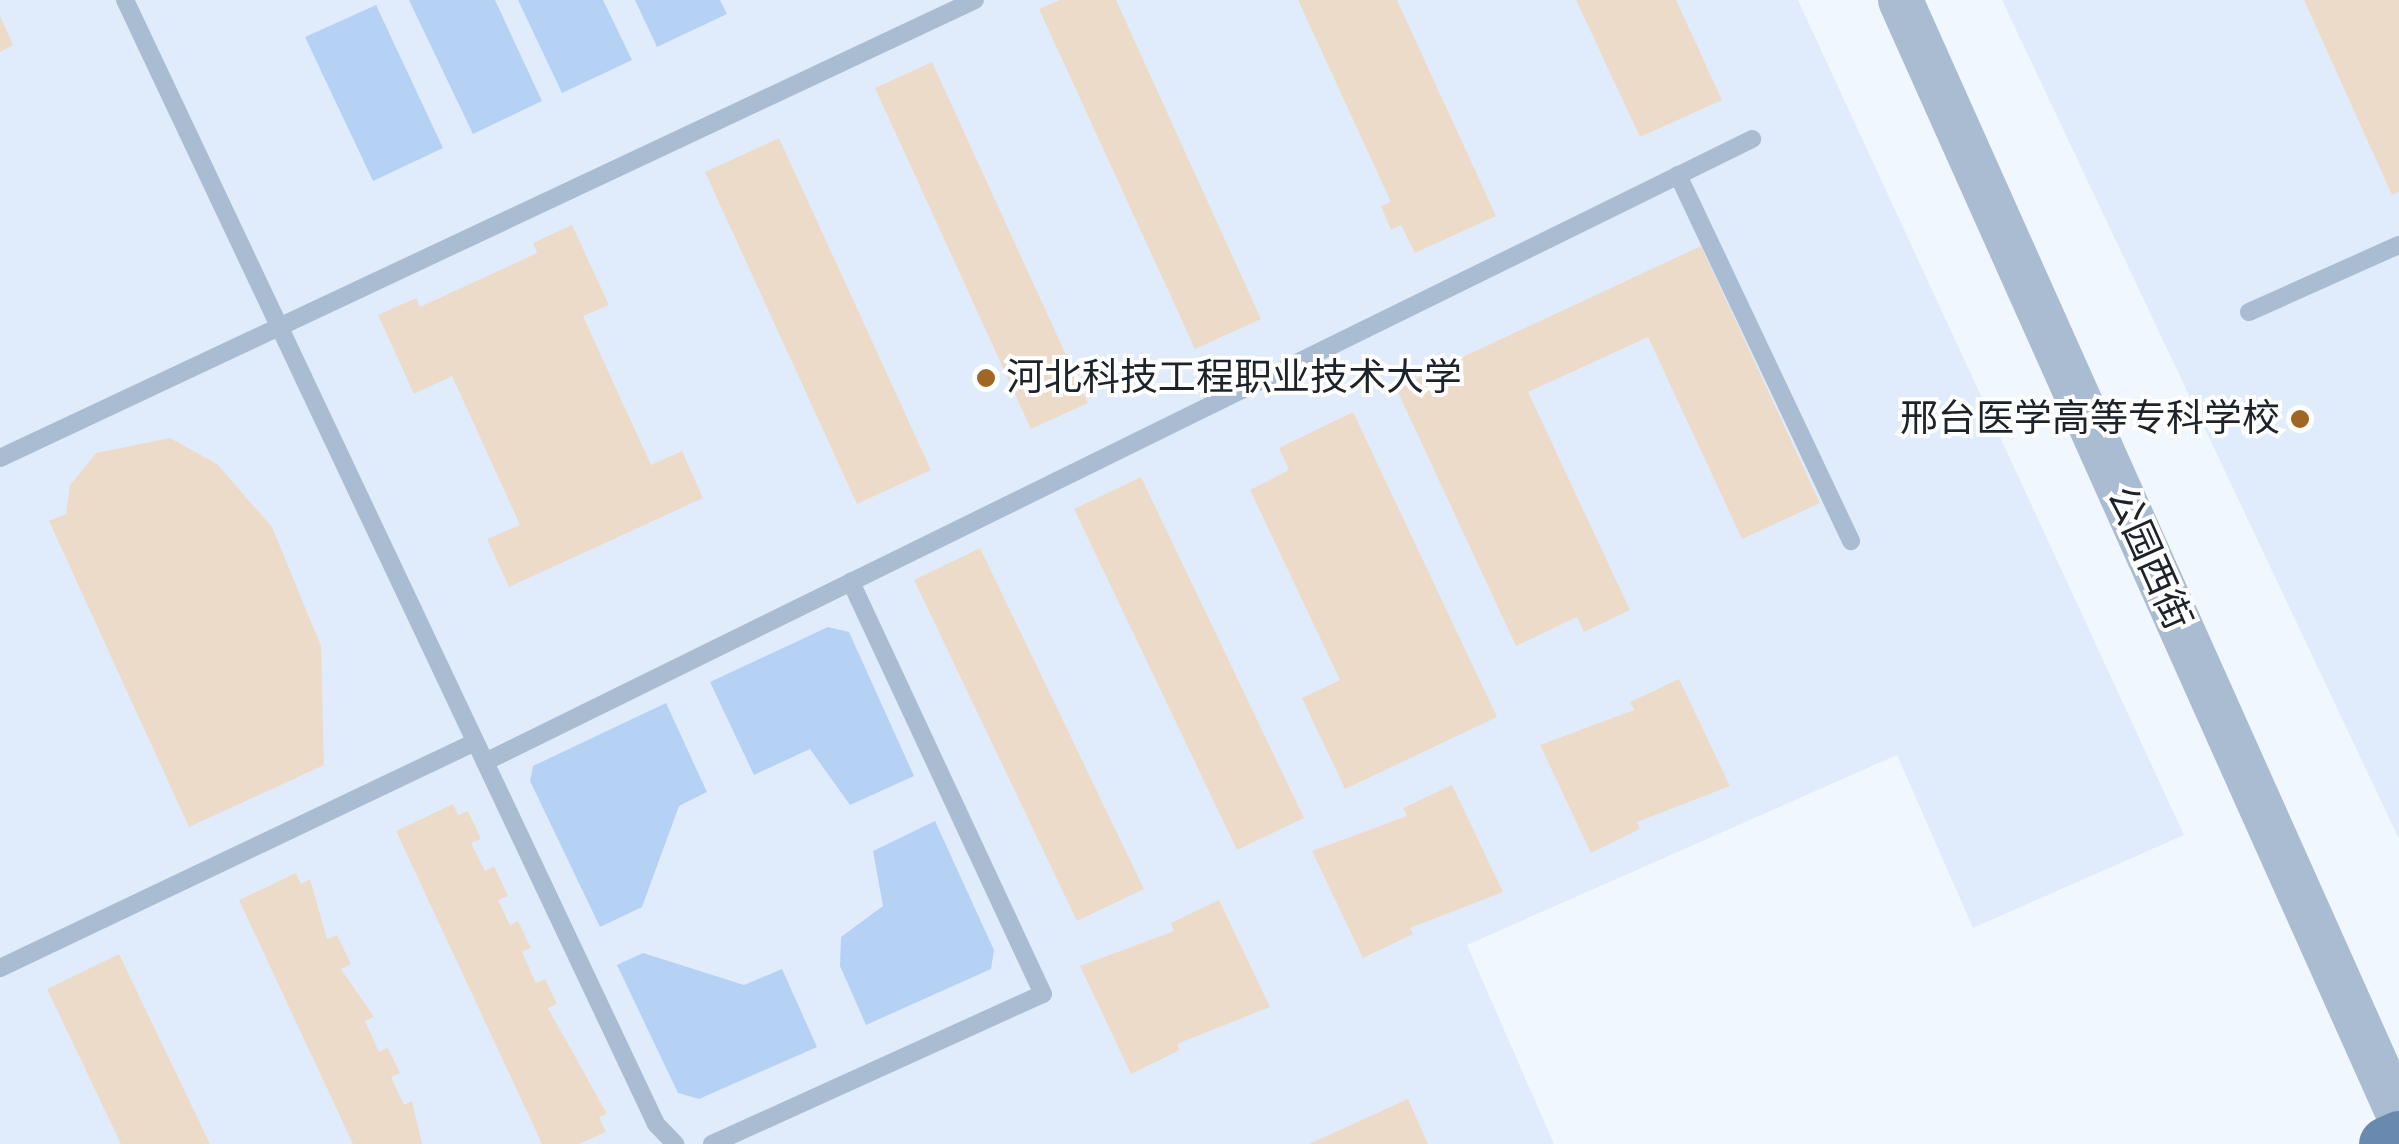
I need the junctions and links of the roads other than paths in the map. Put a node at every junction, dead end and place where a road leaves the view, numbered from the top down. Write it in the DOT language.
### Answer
graph roads {
  1 [pos="125,0"];
  2 [pos="975,0"];
  3 [pos="1900,0"];
  4 [pos="1752,139"];
  5 [pos="1678,175"];
  6 [pos="2399,245"];
  7 [pos="2249,312"];
  8 [pos="278,325"];
  9 [pos="0,458"];
  10 [pos="1851,541"];
  11 [pos="851,582"];
  12 [pos="476,742"];
  13 [pos="484,762"];
  14 [pos="0,968"];
  15 [pos="2399,1116"];
  16 [pos="2399,1138"];
  17 [pos="674,1144"];
  18 [pos="712,1144"];
  19 [pos="2386,1144"];
  1 -- 8 [label="lane"];
  2 -- 8 [label="lane"];
  3 -- 15 [label="street, 公园西街"];
  4 -- 5 [label="lane"];
  5 -- 10 [label="lane"];
  5 -- 11 [label="lane"];
  6 -- 7 [label="lane"];
  8 -- 9 [label="lane"];
  8 -- 12 [label="lane"];
  11 -- 13 [label="lane"];
  11 -- 18 [label="lane"];
  12 -- 13 [label="lane"];
  12 -- 14 [label="lane"];
  13 -- 17 [label="lane"];
  16 -- 19 [label="main road"];
}
